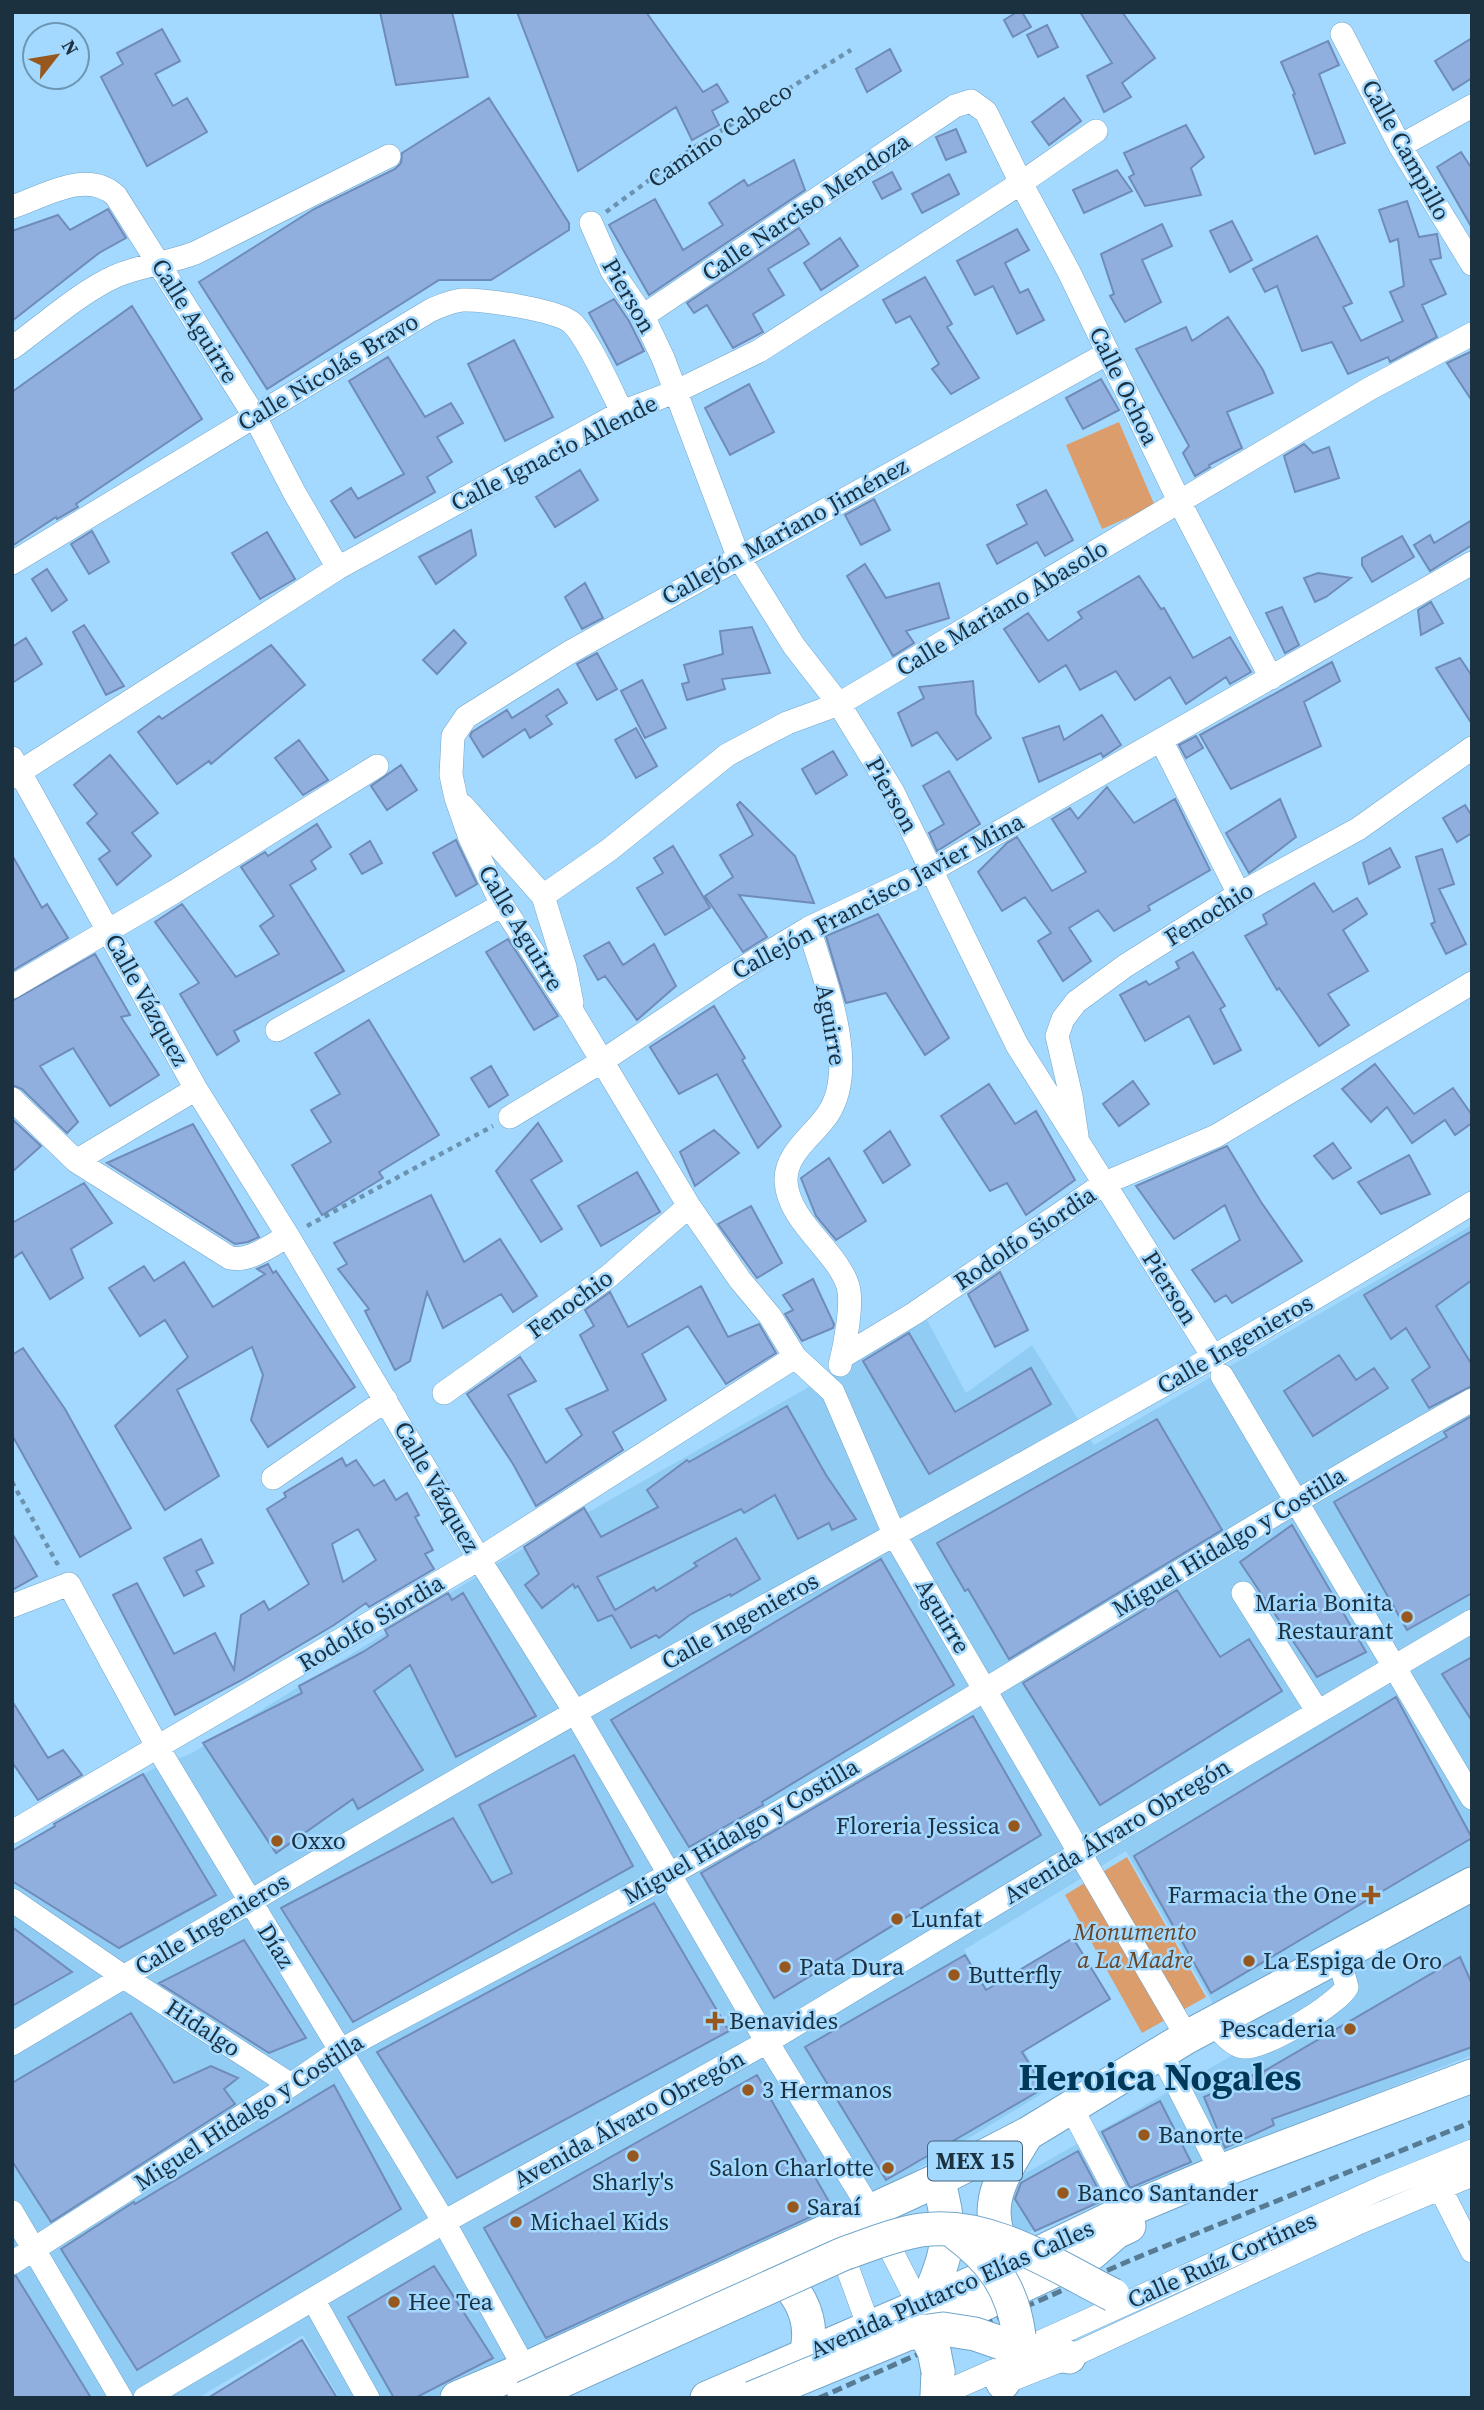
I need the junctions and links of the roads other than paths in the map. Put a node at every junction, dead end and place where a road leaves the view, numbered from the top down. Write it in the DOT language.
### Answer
graph roads {
  1 [pos="1342,34"];
  2 [pos="971,101"];
  3 [pos="1472,106"];
  4 [pos="1096,131"];
  5 [pos="1400,146"];
  6 [pos="389,156"];
  7 [pos="1021,183"];
  8 [pos="12,207"];
  9 [pos="591,223"];
  10 [pos="159,264"];
  11 [pos="1472,264"];
  12 [pos="643,316"];
  13 [pos="1472,334"];
  14 [pos="12,348"];
  15 [pos="1108,353"];
  16 [pos="677,391"];
  17 [pos="622,412"];
  18 [pos="255,417"];
  19 [pos="1180,503"];
  20 [pos="738,556"];
  21 [pos="12,563"];
  22 [pos="1472,563"];
  23 [pos="338,568"];
  24 [pos="1271,678"];
  25 [pos="839,704"];
  26 [pos="466,717"];
  27 [pos="1161,740"];
  28 [pos="1472,748"];
  29 [pos="377,766"];
  30 [pos="15,769"];
  31 [pos="456,798"];
  32 [pos="932,870"];
  33 [pos="1239,894"];
  34 [pos="543,896"];
  35 [pos="502,905"];
  36 [pos="809,928"];
  37 [pos="107,930"];
  38 [pos="1472,983"];
  39 [pos="12,987"];
  40 [pos="575,1016"];
  41 [pos="277,1030"];
  42 [pos="601,1062"];
  43 [pos="196,1089"];
  44 [pos="12,1099"];
  45 [pos="510,1117"];
  46 [pos="1078,1146"];
  47 [pos="76,1161"];
  48 [pos="1105,1184"];
  49 [pos="1472,1203"];
  50 [pos="689,1206"];
  51 [pos="288,1236"];
  52 [pos="795,1357"];
  53 [pos="842,1357"];
  54 [pos="1218,1367"];
  55 [pos="832,1392"];
  56 [pos="444,1393"];
  57 [pos="386,1400"];
  58 [pos="1472,1400"];
  59 [pos="273,1478"];
  60 [pos="1297,1501"];
  61 [pos="895,1536"];
  62 [pos="479,1559"];
  63 [pos="1243,1593"];
  64 [pos="12,1606"];
  65 [pos="1472,1621"];
  66 [pos="1395,1667"];
  67 [pos="986,1689"];
  68 [pos="575,1712"];
  69 [pos="1318,1712"];
  70 [pos="158,1748"];
  71 [pos="1472,1798"];
  72 [pos="12,1832"];
  73 [pos="1080,1852"];
  74 [pos="671,1874"];
  75 [pos="1472,1884"];
  76 [pos="12,1900"];
  77 [pos="249,1901"];
  78 [pos="124,1977"];
  79 [pos="1187,2038"];
  80 [pos="767,2042"];
  81 [pos="12,2044"];
  82 [pos="341,2050"];
  83 [pos="1472,2076"];
  84 [pos="291,2085"];
  85 [pos="1472,2087"];
  86 [pos="1071,2107"];
  87 [pos="1027,2134"];
  88 [pos="1472,2151"];
  89 [pos="1220,2171"];
  90 [pos="1472,2175"];
  91 [pos="938,2180"];
  92 [pos="1440,2188"];
  93 [pos="871,2211"];
  94 [pos="1126,2211"];
  95 [pos="13,2213"];
  96 [pos="444,2222"];
  97 [pos="833,2229"];
  98 [pos="951,2230"];
  99 [pos="34,2250"];
  100 [pos="1472,2251"];
  101 [pos="12,2263"];
  102 [pos="754,2265"];
  103 [pos="1014,2265"];
  104 [pos="313,2299"];
  105 [pos="1120,2299"];
  106 [pos="923,2313"];
  107 [pos="869,2328"];
  108 [pos="1014,2343"];
  109 [pos="806,2354"];
  110 [pos="1069,2357"];
  111 [pos="990,2380"];
  112 [pos="525,2383"];
  113 [pos="936,2388"];
  114 [pos="121,2398"];
  115 [pos="145,2398"];
  116 [pos="368,2398"];
  117 [pos="457,2398"];
  118 [pos="707,2398"];
  119 [pos="752,2398"];
  120 [pos="781,2398"];
  1 -- 5 [label="street, Calle Campillo"];
  2 -- 7 [label="street, Calle Ochoa"];
  2 -- 12 [label="street, Calle Narciso Mendoza"];
  3 -- 5 [label="street"];
  4 -- 7 [label="street, Calle Ignacio Allende"];
  5 -- 11 [label="street, Calle Campillo"];
  6 -- 10 [label="street"];
  7 -- 15 [label="street, Calle Ochoa"];
  7 -- 16 [label="street, Calle Ignacio Allende"];
  8 -- 10 [label="street, Calle Aguirre"];
  9 -- 12 [label="street, Pierson"];
  10 -- 14 [label="street"];
  10 -- 18 [label="street, Calle Aguirre"];
  12 -- 16 [label="street, Pierson"];
  13 -- 19 [label="street, Calle Mariano Abasolo"];
  15 -- 19 [label="street, Calle Ochoa"];
  15 -- 20 [label="street, Callejón Mariano Jiménez"];
  16 -- 17 [label="street, Calle Ignacio Allende"];
  16 -- 20 [label="street, Pierson"];
  17 -- 18 [label="street, Calle Nicolás Bravo"];
  17 -- 23 [label="street, Calle Ignacio Allende"];
  18 -- 21 [label="street, Calle Nicolás Bravo"];
  18 -- 23 [label="street, Calle Aguirre"];
  19 -- 24 [label="street, Calle Ochoa"];
  19 -- 25 [label="street, Calle Mariano Abasolo"];
  20 -- 25 [label="street, Pierson"];
  20 -- 26 [label="street, Callejón Mariano Jiménez"];
  22 -- 24 [label="street, Callejón Francisco Javier Mina"];
  23 -- 30 [label="street, Calle Ignacio Allende"];
  24 -- 27 [label="street, Callejón Francisco Javier Mina"];
  25 -- 32 [label="street, Pierson"];
  25 -- 34 [label="street, Calle Mariano Abasolo"];
  26 -- 31 [label="street, Calle Aguirre"];
  27 -- 32 [label="street, Callejón Francisco Javier Mina"];
  27 -- 33 [label="street"];
  28 -- 33 [label="street, Fenochio"];
  29 -- 37 [label="street"];
  30 -- 37 [label="street, Calle Vázquez"];
  31 -- 34 [label="street, Calle Aguirre"];
  31 -- 35 [label="street, Calle Aguirre"];
  32 -- 36 [label="street, Callejón Francisco Javier Mina"];
  32 -- 46 [label="street, Pierson"];
  33 -- 46 [label="street, Fenochio"];
  34 -- 40 [label="street, Calle Aguirre"];
  35 -- 40 [label="street, Calle Aguirre"];
  35 -- 41 [label="street"];
  36 -- 42 [label="street, Callejón Francisco Javier Mina"];
  36 -- 53 [label="street, Aguirre"];
  37 -- 39 [label="street"];
  37 -- 43 [label="street, Calle Vázquez"];
  38 -- 48 [label="street, Rodolfo Siordia"];
  40 -- 42 [label="street, Calle Aguirre"];
  42 -- 45 [label="street, Callejón Francisco Javier Mina"];
  42 -- 50 [label="street, Calle Aguirre"];
  43 -- 47 [label="street"];
  43 -- 51 [label="street, Calle Vázquez"];
  44 -- 47 [label="street"];
  46 -- 48 [label="street, Pierson"];
  47 -- 51 [label="street"];
  48 -- 53 [label="street, Rodolfo Siordia"];
  48 -- 54 [label="street, Pierson"];
  49 -- 54 [label="street, Calle Ingenieros"];
  50 -- 52 [label="street, Aguirre"];
  50 -- 56 [label="street, Fenochio"];
  51 -- 57 [label="street, Calle Vázquez"];
  52 -- 55 [label="street, Aguirre"];
  52 -- 62 [label="street, Rodolfo Siordia"];
  53 -- 55 [label="street"];
  54 -- 60 [label="street, Pierson"];
  54 -- 61 [label="street, Calle Ingenieros"];
  55 -- 61 [label="street, Aguirre"];
  57 -- 59 [label="street"];
  57 -- 62 [label="street, Calle Vázquez"];
  58 -- 60 [label="street, Miguel Hidalgo y Costilla"];
  60 -- 66 [label="street, Pierson"];
  60 -- 67 [label="street, Miguel Hidalgo y Costilla"];
  61 -- 67 [label="street, Aguirre"];
  61 -- 68 [label="street, Calle Ingenieros"];
  62 -- 68 [label="street, Calle Vázquez"];
  62 -- 70 [label="street, Rodolfo Siordia"];
  63 -- 69 [label="street"];
  64 -- 70 [label="street, Díaz"];
  65 -- 66 [label="street, Avenida Álvaro Obregón"];
  66 -- 69 [label="street, Avenida Álvaro Obregón"];
  66 -- 71 [label="street, Pierson"];
  67 -- 73 [label="street, Aguirre"];
  67 -- 74 [label="street, Miguel Hidalgo y Costilla"];
  68 -- 74 [label="street, Calle Vázquez"];
  68 -- 77 [label="street, Calle Ingenieros"];
  69 -- 73 [label="street, Avenida Álvaro Obregón"];
  70 -- 72 [label="street, Rodolfo Siordia"];
  70 -- 77 [label="street, Díaz"];
  73 -- 79 [label="street, Aguirre"];
  73 -- 80 [label="street, Avenida Álvaro Obregón"];
  74 -- 80 [label="street, Calle Vázquez"];
  74 -- 82 [label="street, Miguel Hidalgo y Costilla"];
  75 -- 79 [label="highway, MEX 15"];
  76 -- 78 [label="street, Hidalgo"];
  77 -- 78 [label="street, Calle Ingenieros"];
  77 -- 82 [label="street, Díaz"];
  78 -- 81 [label="street, Calle Ingenieros"];
  78 -- 84 [label="street, Hidalgo"];
  79 -- 86 [label="highway, MEX 15"];
  79 -- 89 [label="street, Aguirre"];
  80 -- 93 [label="street, Calle Vázquez"];
  80 -- 96 [label="street, Avenida Álvaro Obregón"];
  82 -- 84 [label="street, Miguel Hidalgo y Costilla"];
  82 -- 96 [label="street, Díaz"];
  83 -- 89 [label="highway, Avenida Plutarco Elías Calles"];
  84 -- 99 [label="street, Miguel Hidalgo y Costilla"];
  85 -- 120 [label="highway"];
  86 -- 87 [label="highway, MEX 15"];
  86 -- 94 [label="street"];
  87 -- 91 [label="highway, MEX 15"];
  87 -- 103 [label="highway"];
  88 -- 105 [label="street, Calle Ruíz Cortines"];
  89 -- 94 [label="highway, Avenida Plutarco Elías Calles"];
  90 -- 92 [label="street, Calle Ruíz Cortines"];
  91 -- 93 [label="highway, MEX 15"];
  91 -- 106 [label="highway"];
  92 -- 100 [label="street"];
  92 -- 110 [label="street, Calle Ruíz Cortines"];
  93 -- 97 [label="highway, MEX 15"];
  93 -- 106 [label="street, Calle Vázquez"];
  94 -- 103 [label="highway, Avenida Plutarco Elías Calles"];
  95 -- 99 [label="street"];
  96 -- 104 [label="street, Avenida Álvaro Obregón"];
  96 -- 112 [label="street, Díaz"];
  97 -- 102 [label="highway, MEX 15"];
  97 -- 107 [label="street"];
  98 -- 105 [label="highway, bridge"];
  98 -- 108 [label="highway, bridge"];
  98 -- 112 [label="highway, bridge"];
  99 -- 101 [label="street, Miguel Hidalgo y Costilla"];
  99 -- 114 [label="street"];
  102 -- 109 [label="highway"];
  102 -- 112 [label="highway, MEX 15"];
  103 -- 106 [label="highway, Avenida Plutarco Elías Calles"];
  104 -- 115 [label="street, Avenida Álvaro Obregón"];
  104 -- 116 [label="street"];
  105 -- 108 [label="street, Calle Ruíz Cortines"];
  106 -- 107 [label="highway, Avenida Plutarco Elías Calles"];
  106 -- 108 [label="highway, bridge"];
  106 -- 113 [label="highway, bridge"];
  106 -- 119 [label="highway, bridge"];
  107 -- 109 [label="highway, Avenida Plutarco Elías Calles"];
  108 -- 110 [label="highway"];
  108 -- 111 [label="highway"];
  109 -- 118 [label="highway, Avenida Plutarco Elías Calles"];
  110 -- 111 [label="street, Calle Ruíz Cortines"];
  111 -- 113 [label="street, Calle Ruíz Cortines"];
  112 -- 117 [label="highway, MEX 15"];
}
